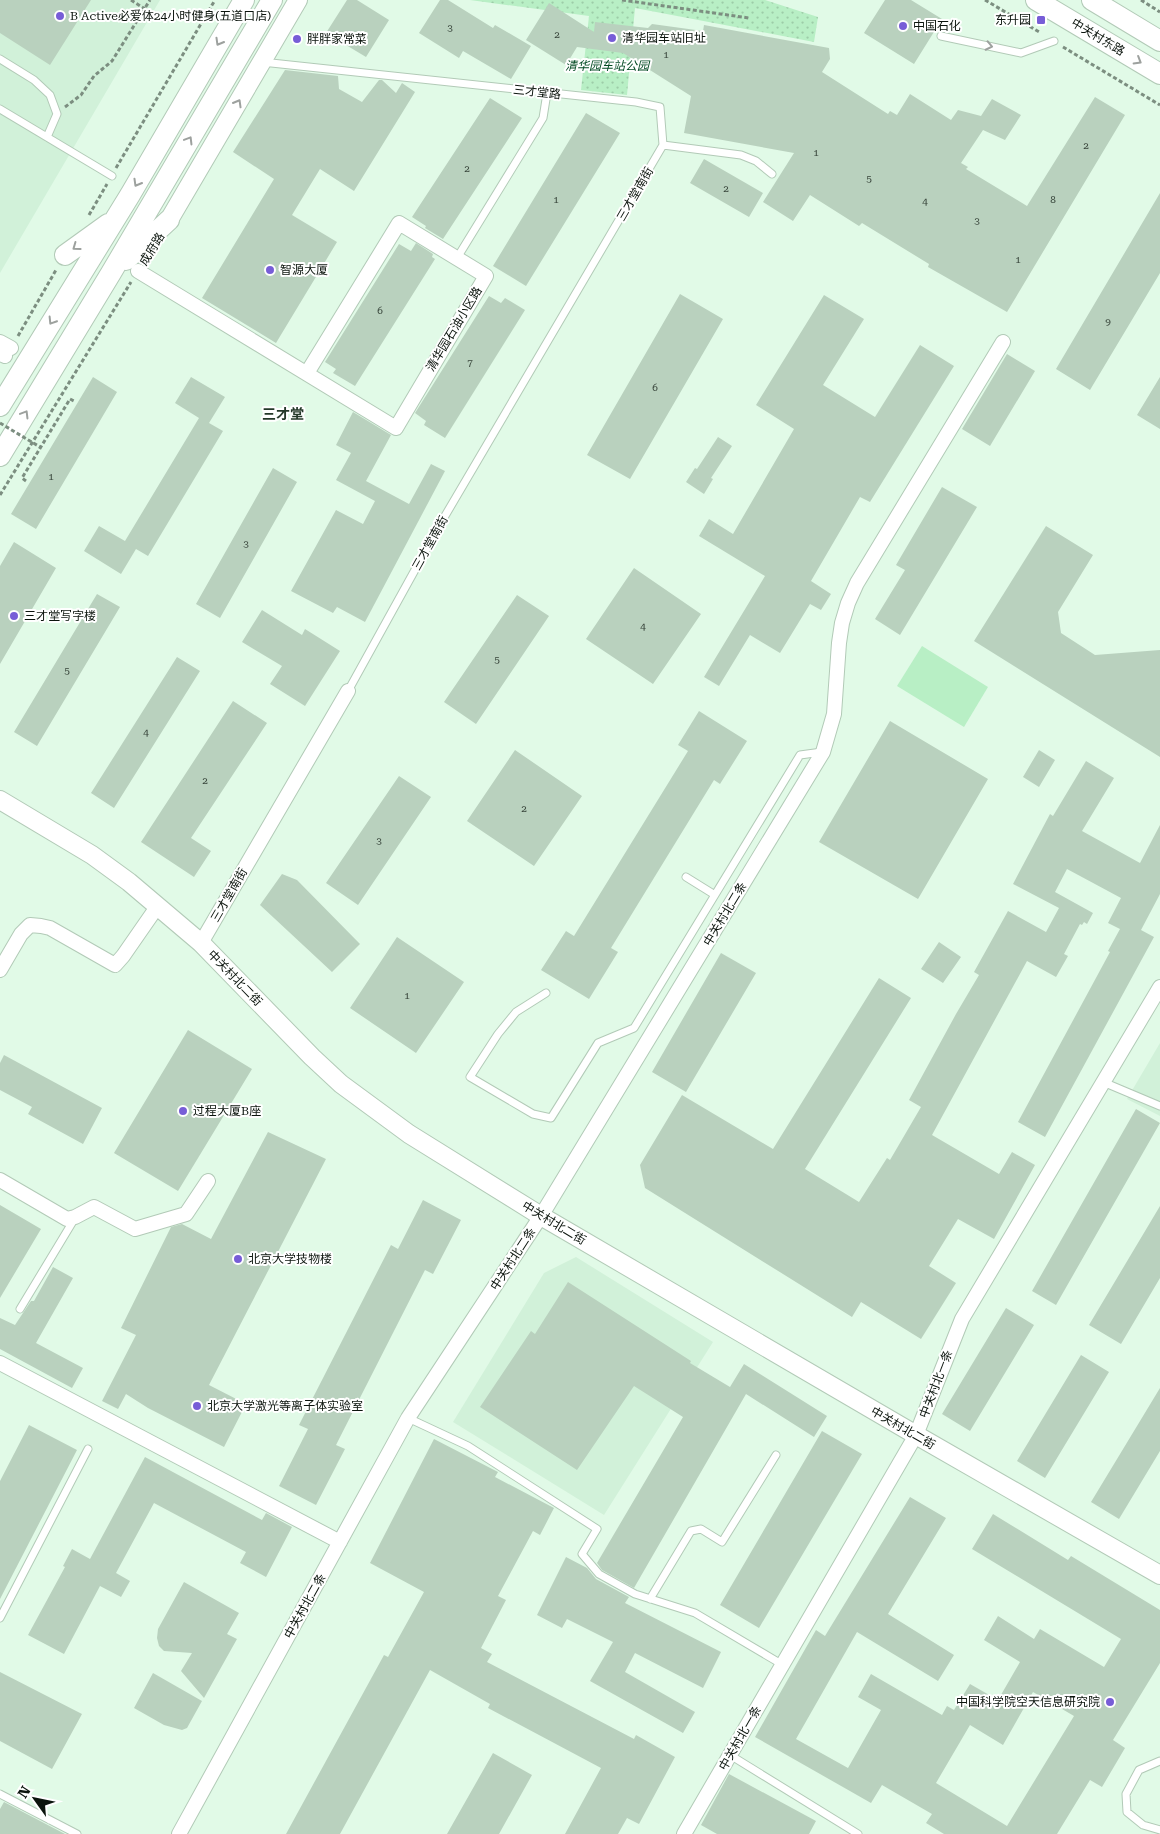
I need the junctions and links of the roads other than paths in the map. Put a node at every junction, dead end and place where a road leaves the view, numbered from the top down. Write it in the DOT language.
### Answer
graph roads {
  1 [pos="244,0"];
  2 [pos="272,0"];
  3 [pos="298,0"];
  4 [pos="1036,0"];
  5 [pos="1092,0"];
  6 [pos="941,36"];
  7 [pos="1054,41"];
  8 [pos="1160,41"];
  9 [pos="0,60"];
  10 [pos="261,62"];
  11 [pos="1160,74"];
  12 [pos="547,93"];
  13 [pos="0,109"];
  14 [pos="47,137"];
  15 [pos="663,145"];
  16 [pos="772,174"];
  17 [pos="112,176"];
  18 [pos="115,219"];
  19 [pos="169,220"];
  20 [pos="65,255"];
  21 [pos="457,258"];
  22 [pos="138,271"];
  23 [pos="111,273"];
  24 [pos="1003,342"];
  25 [pos="307,373"];
  26 [pos="0,406"];
  27 [pos="0,456"];
  28 [pos="348,690"];
  29 [pos="822,752"];
  30 [pos="0,800"];
  31 [pos="686,878"];
  32 [pos="715,895"];
  33 [pos="157,907"];
  34 [pos="201,943"];
  35 [pos="0,970"];
  36 [pos="1160,987"];
  37 [pos="546,993"];
  38 [pos="1103,1082"];
  39 [pos="1160,1106"];
  40 [pos="0,1180"];
  41 [pos="208,1181"];
  42 [pos="541,1216"];
  43 [pos="75,1217"];
  44 [pos="20,1309"];
  45 [pos="0,1363"];
  46 [pos="408,1418"];
  47 [pos="916,1435"];
  48 [pos="88,1449"];
  49 [pos="776,1455"];
  50 [pos="340,1542"];
  51 [pos="1160,1575"];
  52 [pos="650,1599"];
  53 [pos="0,1618"];
  54 [pos="783,1665"];
  55 [pos="730,1755"];
  56 [pos="1160,1761"];
  57 [pos="0,1794"];
  58 [pos="1160,1830"];
  59 [pos="77,1834"];
  60 [pos="180,1834"];
  61 [pos="684,1834"];
  62 [pos="858,1834"];
  1 -- 18 [label="main road, one-way"];
  23 -- 2 [label="main road, 成府路, one-way"];
  3 -- 10 [label="street, 成府路"];
  4 -- 11 [label="main road, 中关村东路, one-way"];
  5 -- 8 [label="main road"];
  6 -- 7 [label="lane, one-way"];
  9 -- 14 [label="lane"];
  10 -- 12 [label="lane, 三才堂路"];
  19 -- 10 [label="street, 成府路, one-way"];
  12 -- 15 [label="lane, 三才堂路"];
  12 -- 21 [label="lane"];
  13 -- 14 [label="lane"];
  14 -- 17 [label="lane"];
  15 -- 16 [label="lane"];
  15 -- 28 [label="lane, 三才堂南街"];
  18 -- 20 [label="main road, one-way"];
  18 -- 26 [label="main road, one-way"];
  19 -- 23 [label="main road"];
  21 -- 25 [label="street, 清华园石油小区路"];
  21 -- 25 [label="street, 清华园石油小区路"];
  22 -- 25 [label="street, 清华园石油小区路"];
  27 -- 23 [label="main road, 成府路, one-way"];
  24 -- 29 [label="street, 中关村北二条"];
  28 -- 34 [label="street, 三才堂南街"];
  29 -- 32 [label="lane"];
  29 -- 42 [label="street, 中关村北二条"];
  30 -- 33 [label="street, 中关村北二街"];
  31 -- 32 [label="lane"];
  32 -- 37 [label="lane"];
  33 -- 34 [label="street, 中关村北二街"];
  33 -- 35 [label="street"];
  34 -- 42 [label="street, 中关村北二街"];
  36 -- 38 [label="street, 中关村北一条"];
  38 -- 39 [label="lane"];
  38 -- 47 [label="street, 中关村北一条"];
  40 -- 43 [label="street"];
  41 -- 43 [label="street"];
  42 -- 46 [label="street, 中关村北二条"];
  42 -- 47 [label="street, 中关村北二街"];
  43 -- 44 [label="lane"];
  45 -- 50 [label="street"];
  46 -- 50 [label="street, 中关村北二条"];
  46 -- 52 [label="lane"];
  47 -- 51 [label="street, 中关村北二街"];
  47 -- 54 [label="street, 中关村北一条"];
  48 -- 53 [label="lane"];
  49 -- 52 [label="lane"];
  50 -- 60 [label="street, 中关村北二条"];
  52 -- 54 [label="lane"];
  54 -- 55 [label="street, 中关村北一条"];
  55 -- 61 [label="street, 中关村北一条"];
  55 -- 62 [label="lane"];
  56 -- 58 [label="lane"];
  57 -- 59 [label="lane"];
}
